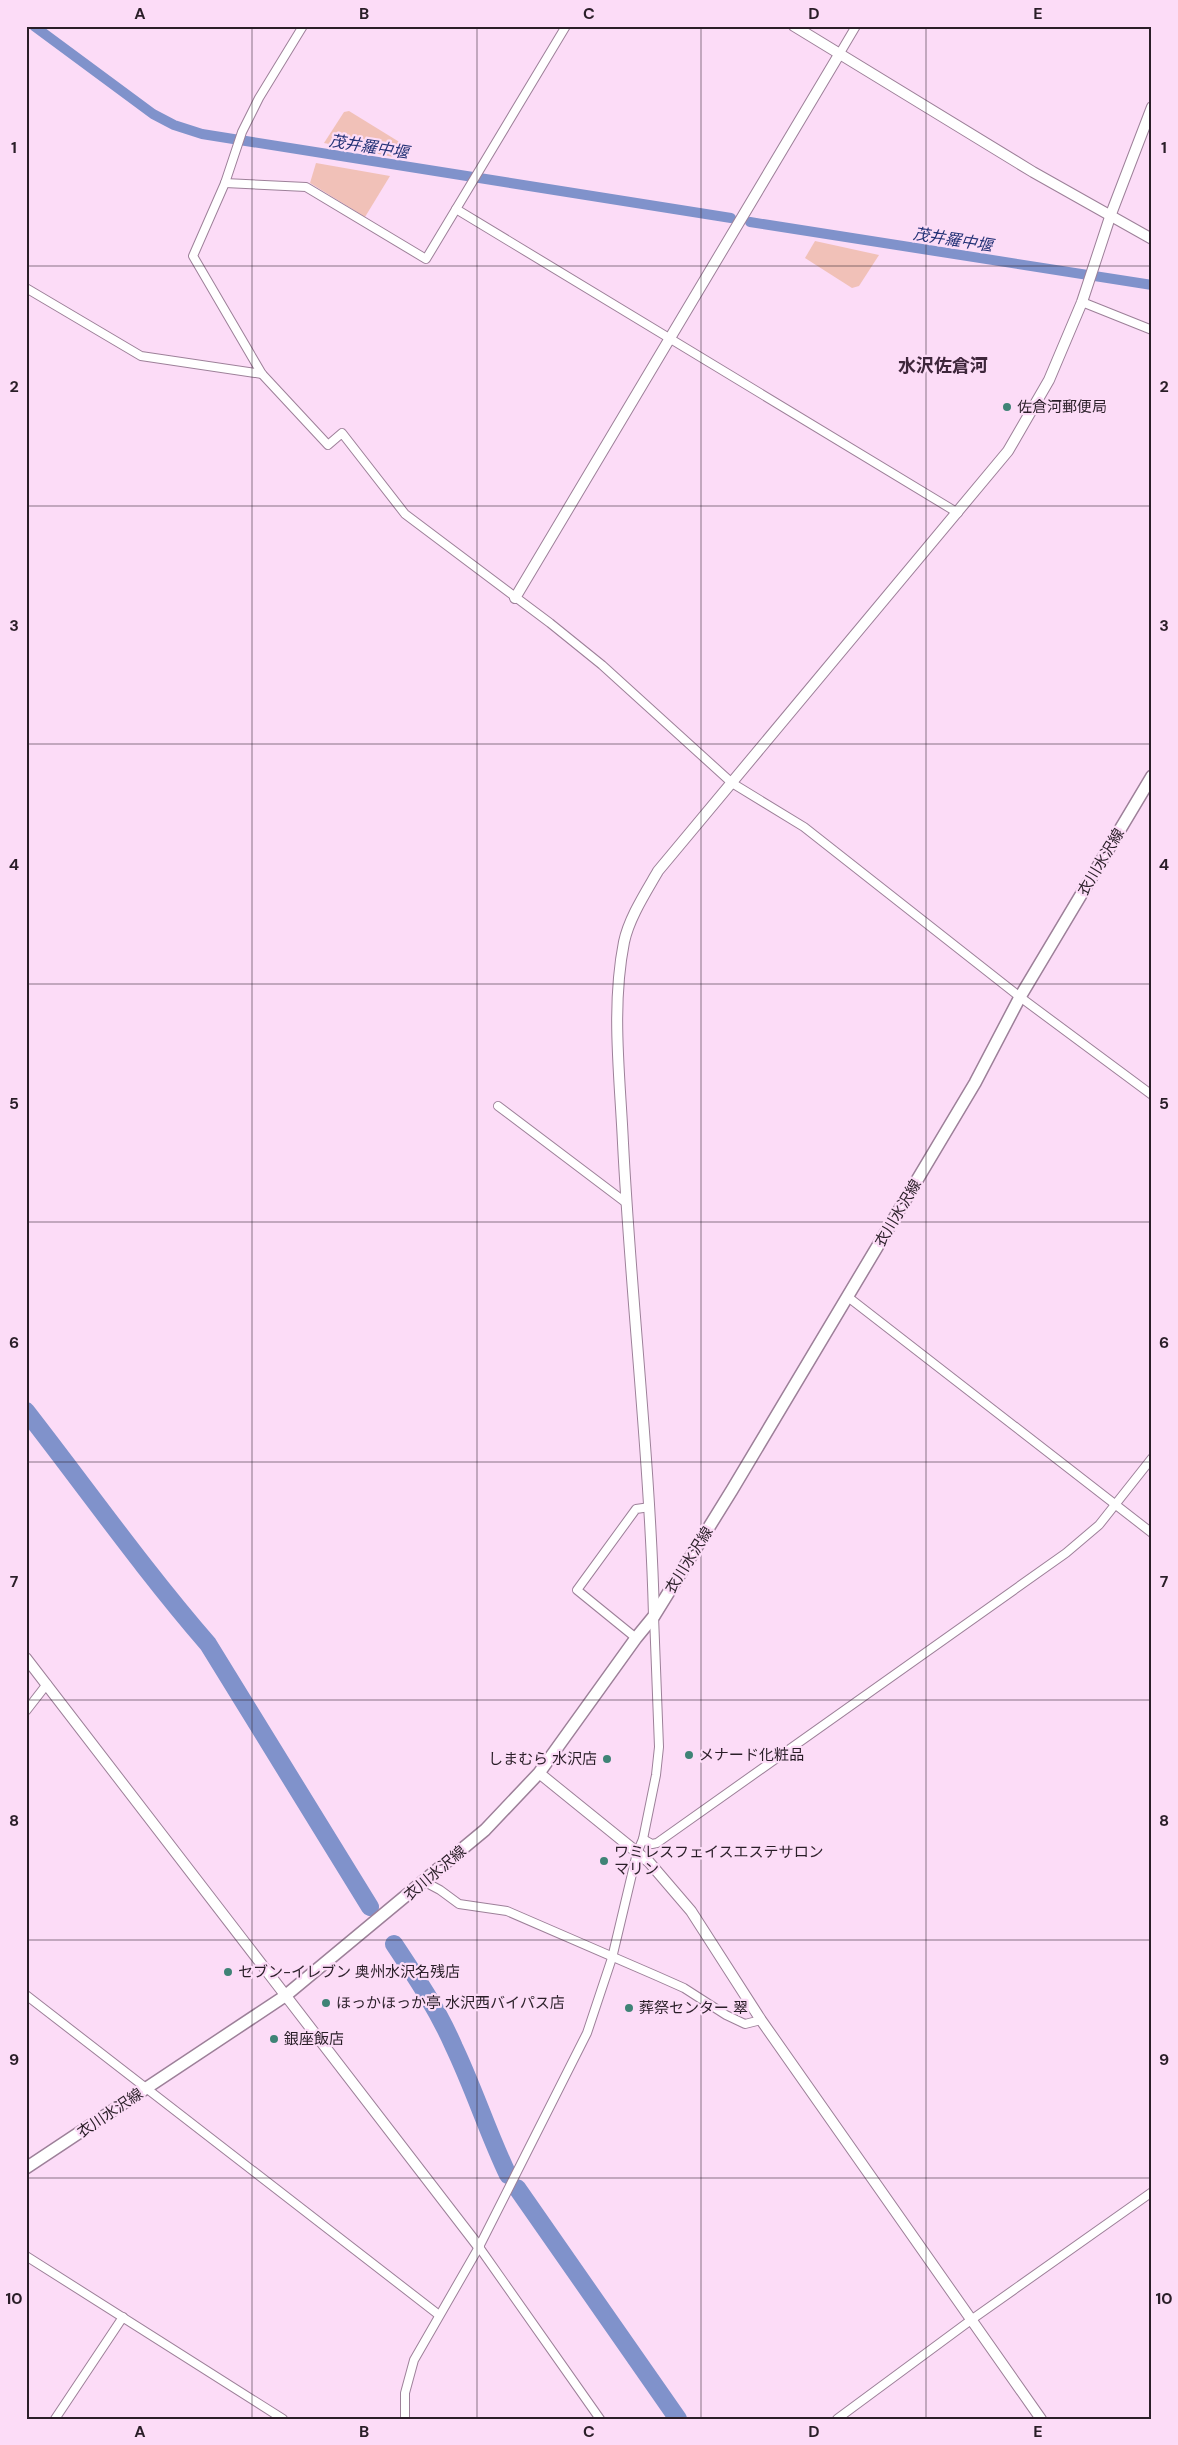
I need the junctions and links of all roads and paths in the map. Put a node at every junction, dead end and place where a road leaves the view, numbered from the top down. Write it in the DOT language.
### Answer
graph roads {
  1 [pos="303,26"];
  2 [pos="566,26"];
  3 [pos="794,26"];
  4 [pos="856,26"];
  5 [pos="840,53"];
  6 [pos="1152,107"];
  7 [pos="225,183"];
  8 [pos="456,209"];
  9 [pos="1111,214"];
  10 [pos="1152,239"];
  11 [pos="26,288"];
  12 [pos="1082,302"];
  13 [pos="1152,330"];
  14 [pos="671,338"];
  15 [pos="262,374"];
  16 [pos="958,513"];
  17 [pos="515,598"];
  18 [pos="1152,776"];
  19 [pos="732,783"];
  20 [pos="1020,998"];
  21 [pos="1152,1095"];
  22 [pos="498,1106"];
  23 [pos="625,1202"];
  24 [pos="848,1297"];
  25 [pos="1152,1458"];
  26 [pos="1115,1504"];
  27 [pos="650,1507"];
  28 [pos="1152,1533"];
  29 [pos="654,1616"];
  30 [pos="636,1638"];
  31 [pos="26,1658"];
  32 [pos="47,1684"];
  33 [pos="26,1711"];
  34 [pos="539,1773"];
  35 [pos="643,1839"];
  36 [pos="637,1852"];
  37 [pos="425,1882"];
  38 [pos="612,1958"];
  39 [pos="26,1995"];
  40 [pos="285,1996"];
  41 [pos="761,2020"];
  42 [pos="146,2089"];
  43 [pos="26,2168"];
  44 [pos="1152,2192"];
  45 [pos="479,2247"];
  46 [pos="26,2256"];
  47 [pos="439,2315"];
  48 [pos="124,2317"];
  49 [pos="971,2320"];
  50 [pos="55,2419"];
  51 [pos="283,2419"];
  52 [pos="405,2419"];
  53 [pos="600,2419"];
  54 [pos="837,2419"];
  55 [pos="1041,2419"];
  1 -- 7 [label="street"];
  2 -- 8 [label="street"];
  3 -- 5 [label="street"];
  4 -- 5 [label="street"];
  5 -- 9 [label="street"];
  5 -- 14 [label="street"];
  6 -- 9 [label="street"];
  7 -- 8 [label="street"];
  7 -- 15 [label="street"];
  8 -- 14 [label="street"];
  9 -- 10 [label="street"];
  9 -- 12 [label="street"];
  11 -- 15 [label="street"];
  12 -- 13 [label="street"];
  12 -- 16 [label="street"];
  14 -- 16 [label="street"];
  14 -- 17 [label="street"];
  15 -- 17 [label="street"];
  16 -- 19 [label="street"];
  17 -- 19 [label="street"];
  18 -- 20 [label="main road, 衣川水沢線"];
  19 -- 20 [label="street"];
  19 -- 23 [label="street"];
  20 -- 21 [label="street"];
  20 -- 24 [label="main road, 衣川水沢線"];
  22 -- 23 [label="street"];
  23 -- 27 [label="street"];
  24 -- 26 [label="street"];
  24 -- 29 [label="main road, 衣川水沢線"];
  25 -- 26 [label="street"];
  26 -- 28 [label="street"];
  26 -- 35 [label="street"];
  27 -- 29 [label="street"];
  27 -- 30 [label="street"];
  29 -- 30 [label="main road, 衣川水沢線"];
  29 -- 35 [label="street"];
  30 -- 34 [label="main road, 衣川水沢線"];
  31 -- 32 [label="street"];
  32 -- 33 [label="street"];
  32 -- 40 [label="street"];
  34 -- 36 [label="street"];
  34 -- 37 [label="main road, 衣川水沢線"];
  35 -- 36 [label="street"];
  36 -- 38 [label="street"];
  36 -- 41 [label="street"];
  37 -- 38 [label="street"];
  37 -- 40 [label="main road, 衣川水沢線"];
  38 -- 41 [label="street"];
  38 -- 45 [label="street"];
  39 -- 42 [label="street"];
  40 -- 42 [label="main road, 衣川水沢線"];
  40 -- 45 [label="street"];
  41 -- 49 [label="street"];
  42 -- 43 [label="main road, 衣川水沢線"];
  42 -- 47 [label="street"];
  44 -- 49 [label="street"];
  45 -- 47 [label="street"];
  45 -- 53 [label="street"];
  46 -- 48 [label="street"];
  47 -- 52 [label="street"];
  48 -- 50 [label="street"];
  48 -- 51 [label="street"];
  49 -- 54 [label="street"];
  49 -- 55 [label="street"];
}
